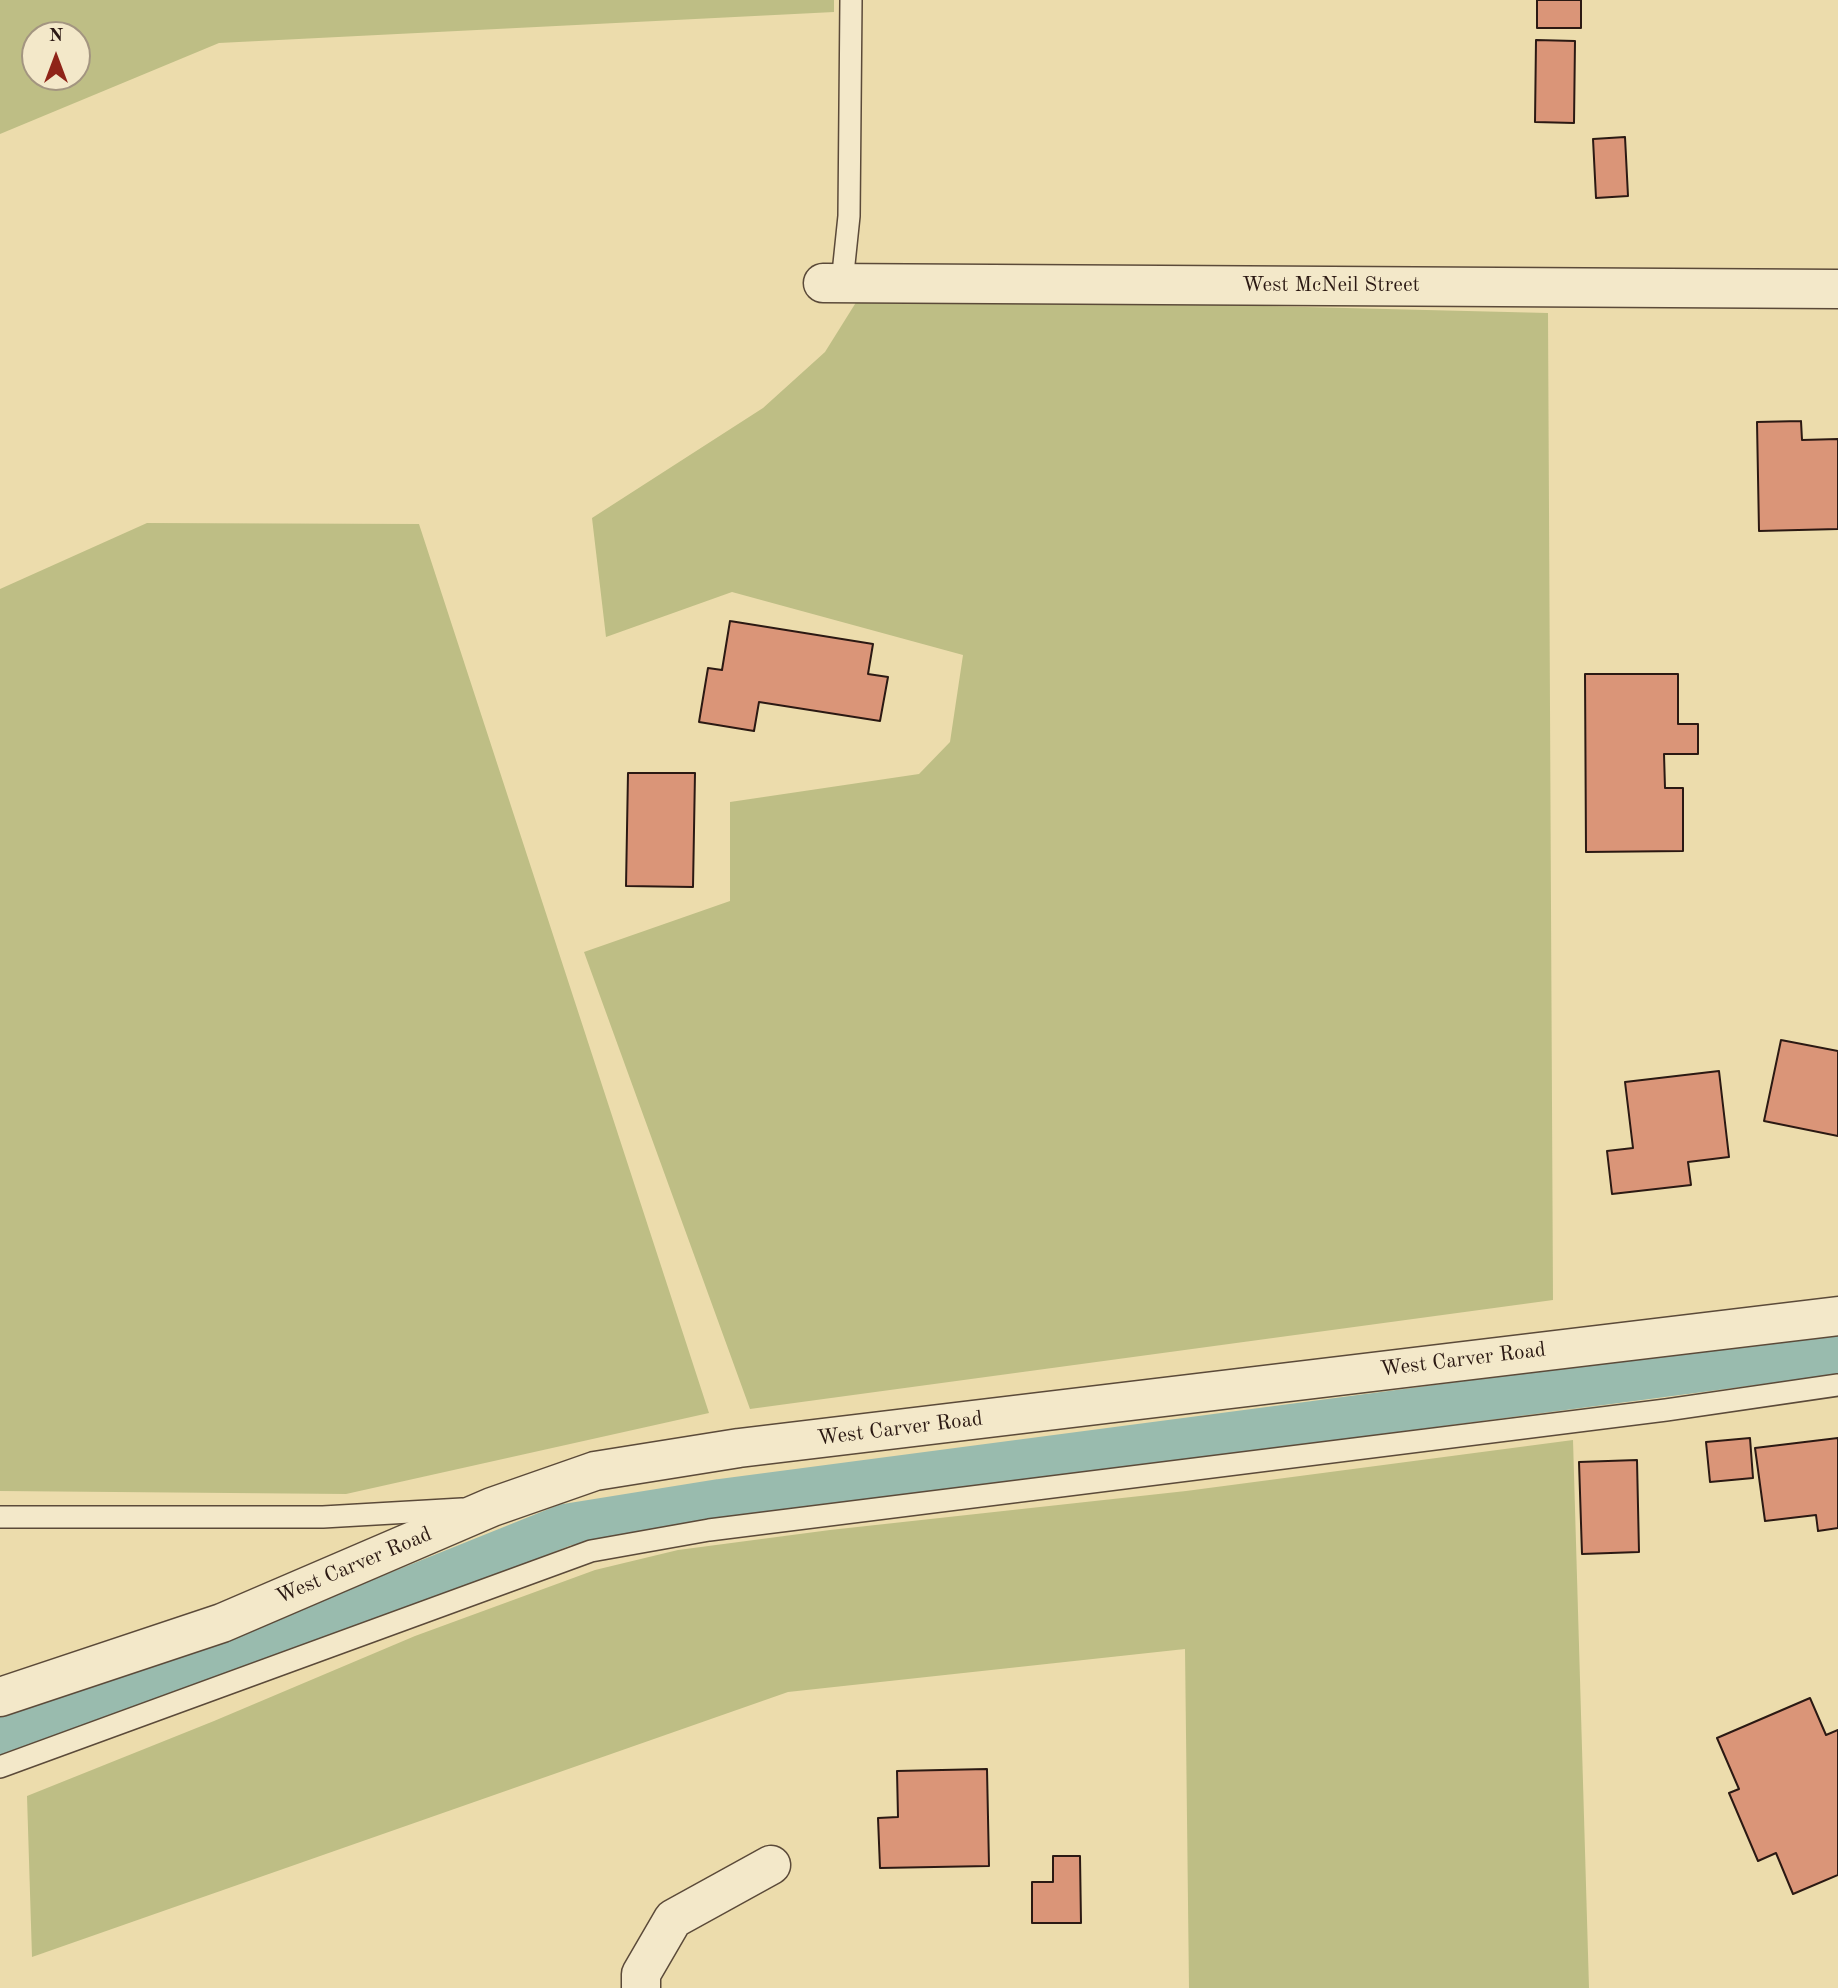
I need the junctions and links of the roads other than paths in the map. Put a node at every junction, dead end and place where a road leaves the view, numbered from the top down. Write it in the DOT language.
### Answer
graph roads {
  1 [pos="851,0"];
  2 [pos="832,283"];
  3 [pos="1838,289"];
  4 [pos="1838,1316"];
  5 [pos="1838,1385"];
  6 [pos="492,1507"];
  7 [pos="0,1517"];
  8 [pos="0,1697"];
  9 [pos="0,1767"];
  10 [pos="771,1865"];
  11 [pos="641,1988"];
  1 -- 2 [label="lane"];
  2 -- 3 [label="street, West McNeil Street"];
  4 -- 6 [label="street, West Carver Road"];
  5 -- 9 [label="lane"];
  6 -- 7 [label="lane"];
  6 -- 8 [label="street, West Carver Road"];
  10 -- 11 [label="street"];
}
